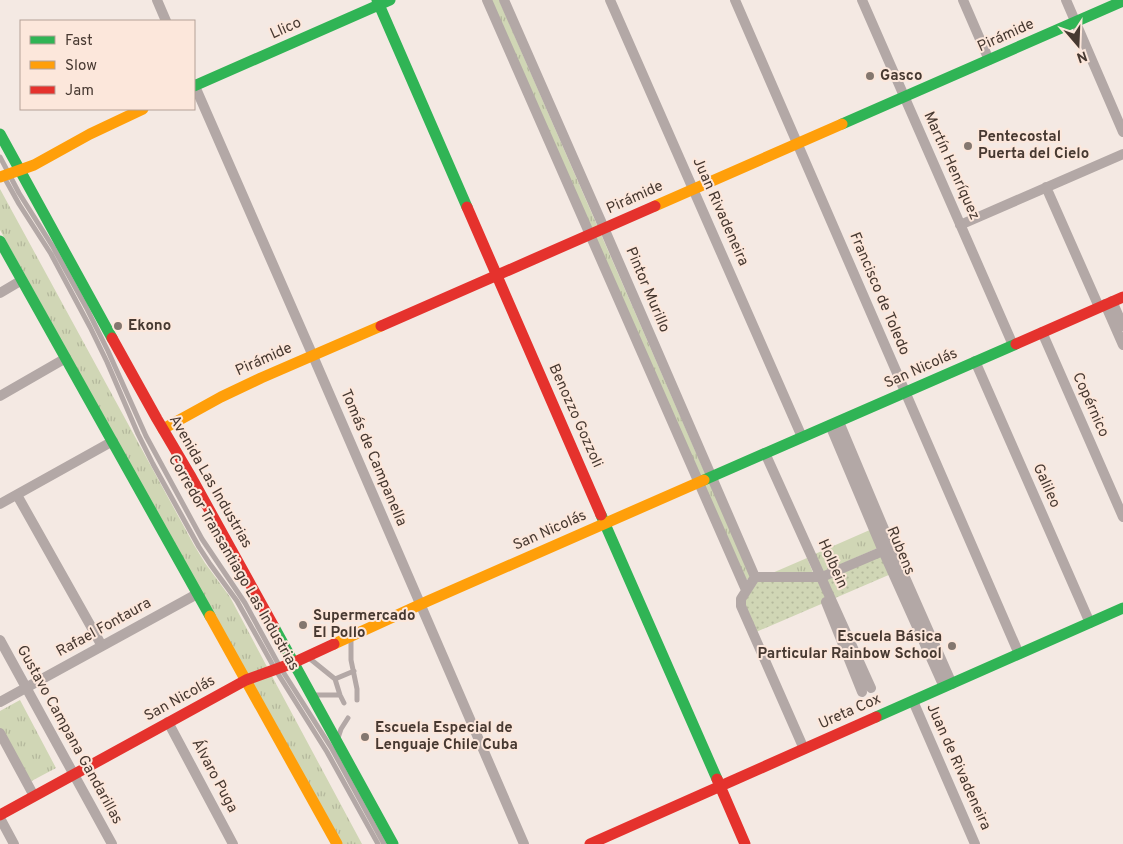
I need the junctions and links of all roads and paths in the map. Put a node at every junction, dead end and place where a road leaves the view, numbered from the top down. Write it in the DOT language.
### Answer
graph roads {
  1 [pos="157,0"];
  2 [pos="390,0"];
  3 [pos="487,0"];
  4 [pos="504,0"];
  5 [pos="610,0"];
  6 [pos="735,0"];
  7 [pos="862,0"];
  8 [pos="963,0"];
  9 [pos="1066,0"];
  10 [pos="1123,1"];
  11 [pos="378,2"];
  12 [pos="166,20"];
  13 [pos="1075,22"];
  14 [pos="989,60"];
  15 [pos="195,85"];
  16 [pos="195,87"];
  17 [pos="904,97"];
  18 [pos="141,110"];
  19 [pos="1123,132"];
  20 [pos="0,134"];
  21 [pos="797,144"];
  22 [pos="1123,154"];
  23 [pos="0,157"];
  24 [pos="20,170"];
  25 [pos="3,174"];
  26 [pos="1046,188"];
  27 [pos="693,189"];
  28 [pos="960,225"];
  29 [pos="604,228"];
  30 [pos="590,234"];
  31 [pos="0,241"];
  32 [pos="497,275"];
  33 [pos="22,280"];
  34 [pos="0,293"];
  35 [pos="1110,302"];
  36 [pos="1123,326"];
  37 [pos="1042,332"];
  38 [pos="1013,345"];
  39 [pos="1123,345"];
  40 [pos="313,356"];
  41 [pos="66,358"];
  42 [pos="975,361"];
  43 [pos="905,392"];
  44 [pos="0,396"];
  45 [pos="834,423"];
  46 [pos="163,429"];
  47 [pos="802,437"];
  48 [pos="113,442"];
  49 [pos="766,453"];
  50 [pos="711,477"];
  51 [pos="698,482"];
  52 [pos="17,494"];
  53 [pos="0,504"];
  54 [pos="1123,517"];
  55 [pos="606,523"];
  56 [pos="883,551"];
  57 [pos="755,577"];
  58 [pos="819,577"];
  59 [pos="746,590"];
  60 [pos="197,594"];
  61 [pos="420,604"];
  62 [pos="1123,608"];
  63 [pos="1090,623"];
  64 [pos="351,635"];
  65 [pos="0,640"];
  66 [pos="102,646"];
  67 [pos="1019,654"];
  68 [pos="306,656"];
  69 [pos="293,662"];
  70 [pos="278,668"];
  71 [pos="354,671"];
  72 [pos="335,679"];
  73 [pos="246,680"];
  74 [pos="948,686"];
  75 [pos="27,688"];
  76 [pos="867,690"];
  77 [pos="312,695"];
  78 [pos="340,695"];
  79 [pos="357,700"];
  80 [pos="913,701"];
  81 [pos="0,702"];
  82 [pos="344,703"];
  83 [pos="348,718"];
  84 [pos="168,722"];
  85 [pos="0,733"];
  86 [pos="337,741"];
  87 [pos="804,749"];
  88 [pos="73,774"];
  89 [pos="720,786"];
  90 [pos="34,796"];
  91 [pos="0,816"];
  92 [pos="14,844"];
  93 [pos="112,844"];
  94 [pos="233,844"];
  95 [pos="337,844"];
  96 [pos="378,844"];
  97 [pos="384,844"];
  98 [pos="393,844"];
  99 [pos="524,844"];
  100 [pos="590,844"];
  101 [pos="745,844"];
  102 [pos="975,844"];
  1 -- 12 [label="street"];
  2 -- 11 [label="street, Llico"];
  3 -- 30 [label="street, Pintor Murillo"];
  4 -- 29 [label="street, Pintor Murillo"];
  5 -- 27 [label="street, Juan Rivadeneira"];
  6 -- 21 [label="street, Francisco de Toledo"];
  7 -- 17 [label="street, Martín Henríquez"];
  8 -- 14 [label="street"];
  9 -- 13 [label="street"];
  10 -- 13 [label="street, Pirámide"];
  11 -- 15 [label="street, Llico"];
  11 -- 32 [label="street, Benozzo Gozzoli"];
  13 -- 14 [label="street, Pirámide"];
  13 -- 19 [label="street"];
  14 -- 17 [label="street, Pirámide"];
  16 -- 40 [label="street, Tomás de Campanella"];
  17 -- 21 [label="street, Pirámide"];
  17 -- 28 [label="street, Martín Henríquez"];
  18 -- 24 [label="street"];
  20 -- 24 [label="street, Avenida Las Industrias"];
  21 -- 27 [label="street, Pirámide"];
  21 -- 43 [label="street, Francisco de Toledo"];
  22 -- 26 [label="street"];
  23 -- 25 [label="lane, Corredor Transantiago Las Industrias"];
  24 -- 25 [label="street"];
  24 -- 46 [label="street, Avenida Las Industrias"];
  25 -- 70 [label="lane, Corredor Transantiago Las Industrias"];
  26 -- 28 [label="street"];
  26 -- 35 [label="street"];
  27 -- 29 [label="street, Pirámide"];
  27 -- 47 [label="street, Juan Rivadeneira"];
  28 -- 38 [label="street, Martín Henríquez"];
  29 -- 30 [label="street, Pirámide"];
  29 -- 50 [label="street, Pintor Murillo"];
  30 -- 32 [label="street, Pirámide"];
  30 -- 51 [label="street, Pintor Murillo"];
  31 -- 33 [label="street"];
  32 -- 40 [label="street, Pirámide"];
  32 -- 55 [label="street, Benozzo Gozzoli"];
  33 -- 34 [label="street"];
  33 -- 41 [label="street"];
  35 -- 36 [label="street"];
  35 -- 37 [label="street, San Nicolás"];
  35 -- 39 [label="street"];
  37 -- 38 [label="street, San Nicolás"];
  37 -- 54 [label="street, Copérnico"];
  38 -- 42 [label="street, San Nicolás"];
  40 -- 46 [label="street, Pirámide"];
  40 -- 61 [label="street, Tomás de Campanella"];
  41 -- 44 [label="street"];
  41 -- 48 [label="street"];
  42 -- 43 [label="street, San Nicolás"];
  42 -- 63 [label="street, Galileo"];
  43 -- 45 [label="street, San Nicolás"];
  43 -- 67 [label="street, Francisco de Toledo"];
  45 -- 47 [label="street, San Nicolás"];
  45 -- 56 [label="street, Rubens"];
  45 -- 74 [label="street, Rubens"];
  46 -- 69 [label="street, Avenida Las Industrias"];
  47 -- 49 [label="street, San Nicolás"];
  48 -- 52 [label="street"];
  48 -- 60 [label="street"];
  49 -- 50 [label="street, San Nicolás"];
  49 -- 58 [label="street, Holbein"];
  50 -- 51 [label="street, San Nicolás"];
  50 -- 57 [label="street, Pintor Murillo"];
  51 -- 55 [label="street, San Nicolás"];
  51 -- 59 [label="street, Pintor Murillo"];
  52 -- 53 [label="street"];
  52 -- 66 [label="street"];
  55 -- 61 [label="street, San Nicolás"];
  55 -- 89 [label="street, Benozzo Gozzoli"];
  56 -- 58 [label="street"];
  56 -- 74 [label="street, Rubens"];
  57 -- 58 [label="street"];
  57 -- 59 [label="street, Pintor Murillo"];
  58 -- 76 [label="street, Holbein"];
  59 -- 87 [label="street, Pintor Murillo"];
  60 -- 66 [label="street, Rafael Fontaura"];
  60 -- 73 [label="street"];
  61 -- 64 [label="street, San Nicolás"];
  61 -- 99 [label="street, Tomás de Campanella"];
  62 -- 63 [label="street, Ureta Cox"];
  63 -- 67 [label="street, Ureta Cox"];
  64 -- 68 [label="street, San Nicolás"];
  64 -- 71 [label="lane"];
  65 -- 75 [label="street, Gustavo Campana Gandarillas"];
  66 -- 75 [label="street, Rafael Fontaura"];
  67 -- 74 [label="street, Ureta Cox"];
  68 -- 69 [label="street, San Nicolás"];
  68 -- 72 [label="lane"];
  69 -- 70 [label="street, San Nicolás"];
  69 -- 77 [label="street, Avenida Las Industrias"];
  70 -- 73 [label="street, San Nicolás"];
  70 -- 96 [label="lane, Corredor Transantiago Las Industrias"];
  70 -- 97 [label="lane, Corredor Transantiago Las Industrias"];
  71 -- 72 [label="lane"];
  71 -- 79 [label="lane"];
  72 -- 78 [label="lane"];
  73 -- 84 [label="street, San Nicolás"];
  73 -- 95 [label="street"];
  74 -- 80 [label="street, Ureta Cox"];
  75 -- 81 [label="street, Rafael Fontaura"];
  75 -- 88 [label="street, Gustavo Campana Gandarillas"];
  77 -- 78 [label="lane"];
  77 -- 86 [label="street, Avenida Las Industrias"];
  78 -- 82 [label="lane"];
  80 -- 87 [label="street, Ureta Cox"];
  80 -- 102 [label="street, Juan de Rivadeneira"];
  83 -- 86 [label="lane"];
  84 -- 88 [label="street, San Nicolás"];
  84 -- 94 [label="street, Álvaro Puga"];
  85 -- 90 [label="street"];
  86 -- 98 [label="street, Avenida Las Industrias"];
  87 -- 89 [label="street, Ureta Cox"];
  88 -- 90 [label="street, San Nicolás"];
  88 -- 93 [label="street, Gustavo Campana Gandarillas"];
  89 -- 100 [label="street, Ureta Cox"];
  89 -- 101 [label="street, Benozzo Gozzoli"];
  90 -- 91 [label="street, San Nicolás"];
  91 -- 92 [label="street"];
}
